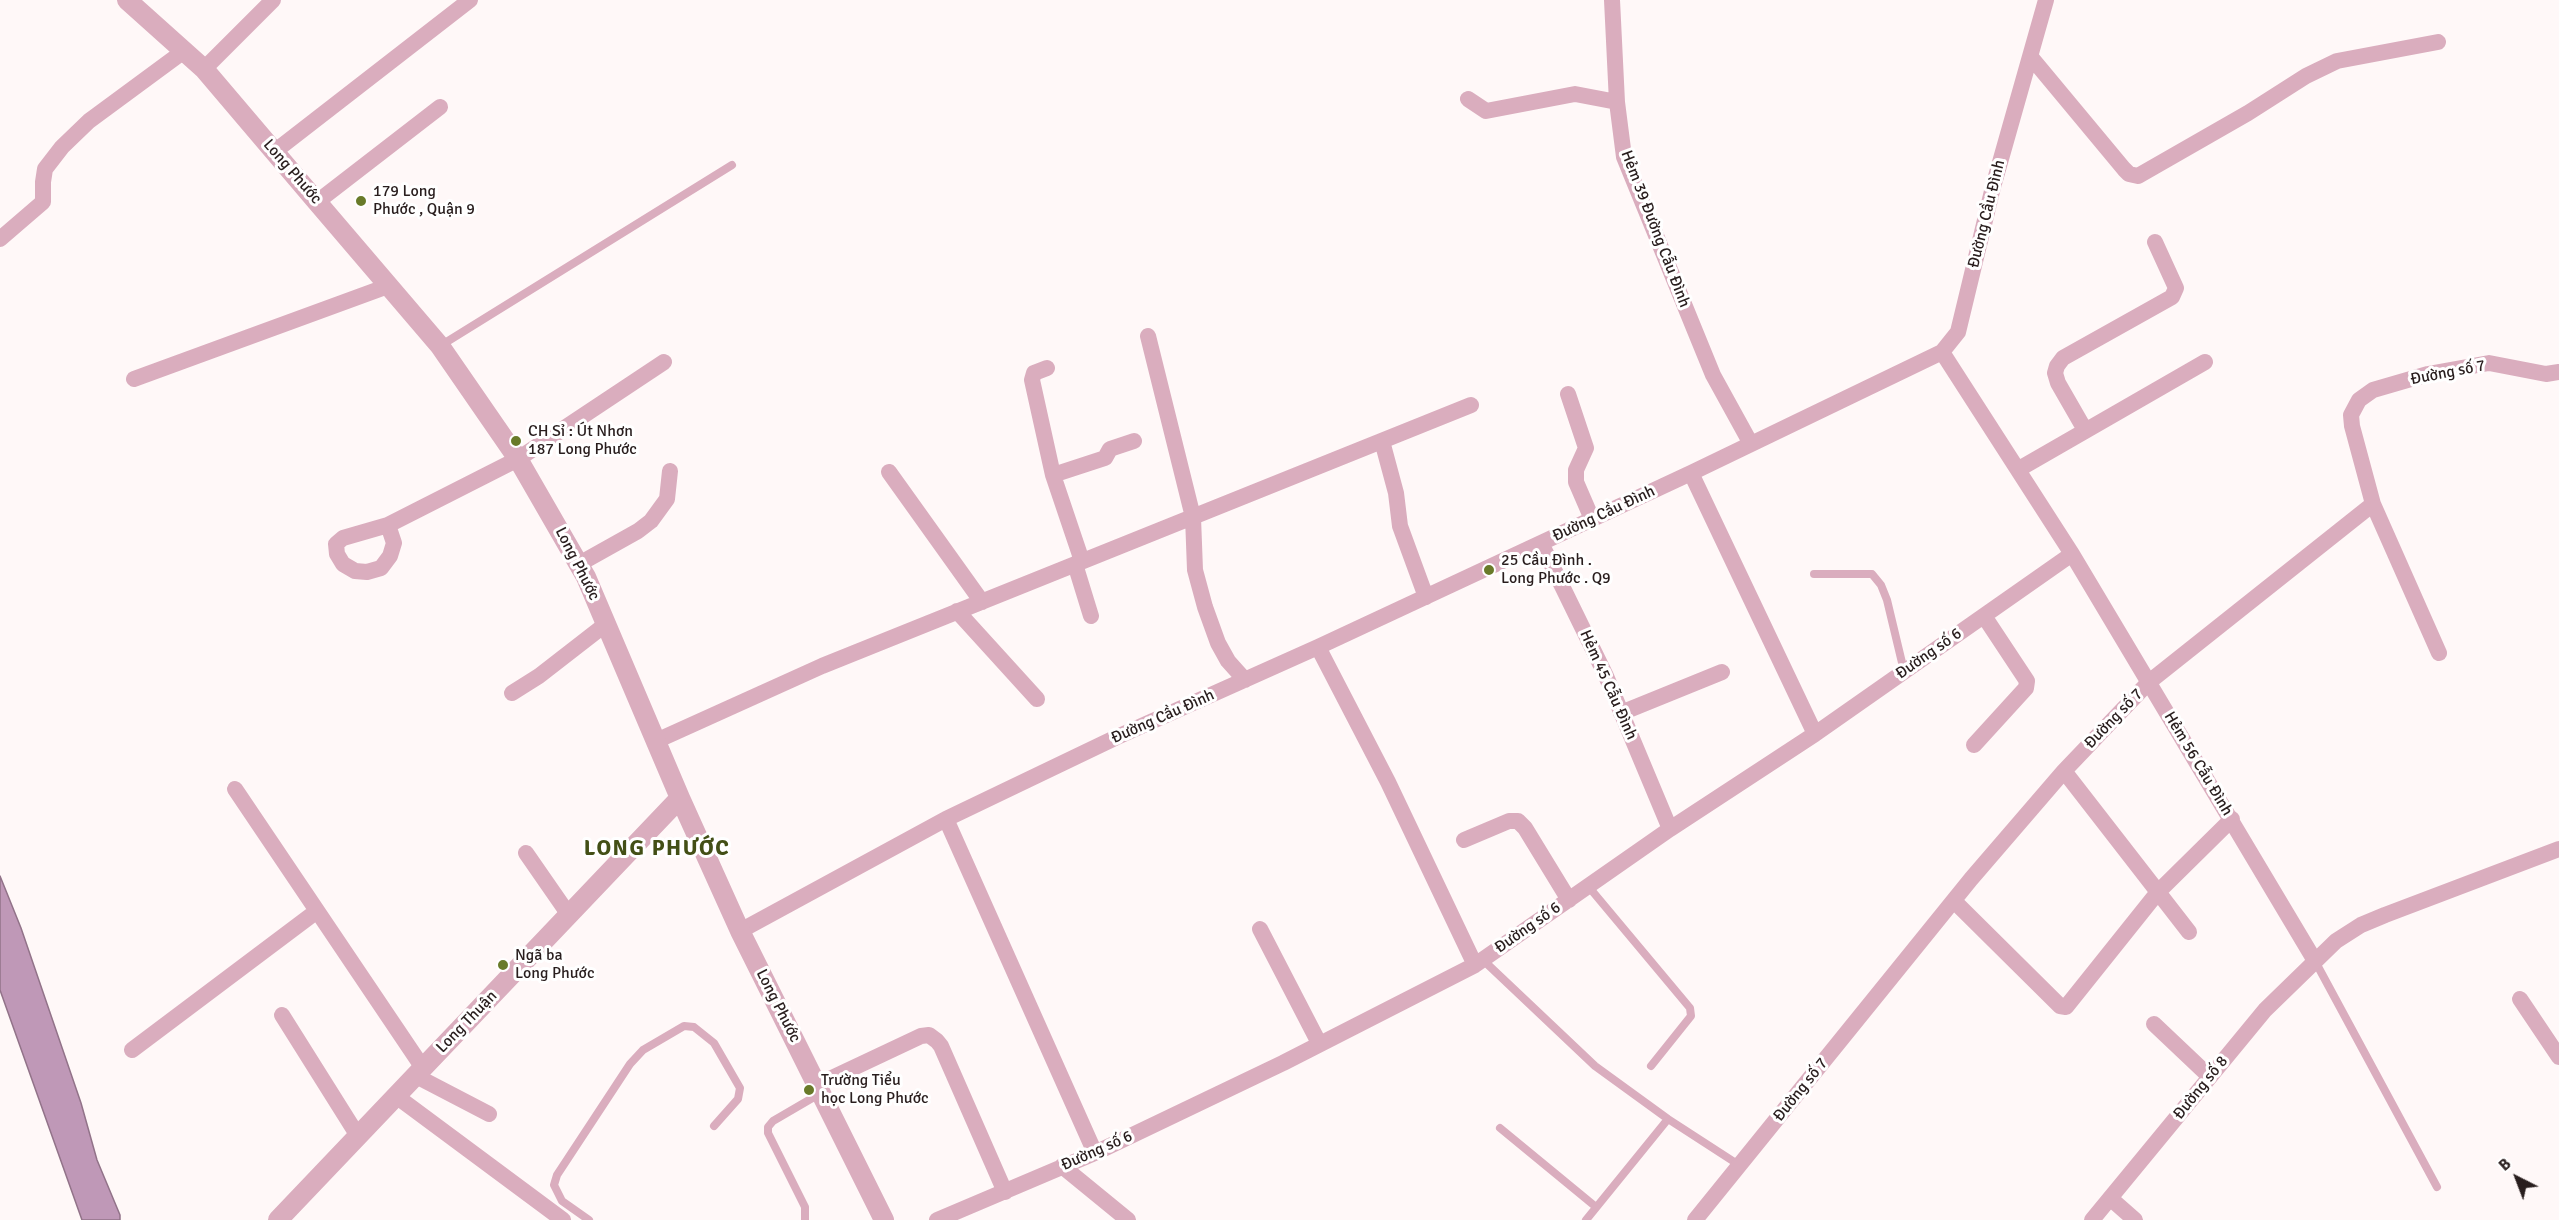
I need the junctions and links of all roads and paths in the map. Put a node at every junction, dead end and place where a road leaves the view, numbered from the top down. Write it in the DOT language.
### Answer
graph roads {
  1 [pos="127,0"];
  2 [pos="273,0"];
  3 [pos="470,0"];
  4 [pos="1612,0"];
  5 [pos="2046,0"];
  6 [pos="2438,42"];
  7 [pos="183,51"];
  8 [pos="2030,56"];
  9 [pos="204,69"];
  10 [pos="1468,99"];
  11 [pos="1617,102"];
  12 [pos="440,107"];
  13 [pos="274,152"];
  14 [pos="732,165"];
  15 [pos="318,202"];
  16 [pos="0,239"];
  17 [pos="2155,242"];
  18 [pos="388,286"];
  19 [pos="1149,336"];
  20 [pos="440,346"];
  21 [pos="1942,352"];
  22 [pos="664,362"];
  23 [pos="2205,362"];
  24 [pos="1047,368"];
  25 [pos="2559,372"];
  26 [pos="134,379"];
  27 [pos="1568,394"];
  28 [pos="1471,405"];
  29 [pos="2085,430"];
  30 [pos="1134,441"];
  31 [pos="1382,441"];
  32 [pos="1751,444"];
  33 [pos="518,459"];
  34 [pos="2019,469"];
  35 [pos="670,471"];
  36 [pos="889,472"];
  37 [pos="1691,473"];
  38 [pos="1053,475"];
  39 [pos="2373,504"];
  40 [pos="1193,517"];
  41 [pos="1592,519"];
  42 [pos="388,525"];
  43 [pos="1541,543"];
  44 [pos="2072,554"];
  45 [pos="1079,563"];
  46 [pos="579,564"];
  47 [pos="1814,574"];
  48 [pos="1426,597"];
  49 [pos="982,602"];
  50 [pos="957,612"];
  51 [pos="1091,616"];
  52 [pos="1984,616"];
  53 [pos="606,624"];
  54 [pos="1318,647"];
  55 [pos="2439,653"];
  56 [pos="1722,672"];
  57 [pos="1904,672"];
  58 [pos="1245,680"];
  59 [pos="2149,682"];
  60 [pos="512,693"];
  61 [pos="1037,699"];
  62 [pos="1621,713"];
  63 [pos="1815,734"];
  64 [pos="656,741"];
  65 [pos="1974,745"];
  66 [pos="2064,771"];
  67 [pos="235,789"];
  68 [pos="680,798"];
  69 [pos="946,819"];
  70 [pos="2232,819"];
  71 [pos="1670,829"];
  72 [pos="1464,840"];
  73 [pos="2559,849"];
  74 [pos="526,853"];
  75 [pos="1588,886"];
  76 [pos="2158,892"];
  77 [pos="1569,900"];
  78 [pos="1954,901"];
  79 [pos="317,911"];
  80 [pos="569,915"];
  81 [pos="1260,929"];
  82 [pos="740,931"];
  83 [pos="2189,933"];
  84 [pos="2315,961"];
  85 [pos="1479,962"];
  86 [pos="2520,999"];
  87 [pos="282,1015"];
  88 [pos="2154,1024"];
  89 [pos="1319,1043"];
  90 [pos="132,1050"];
  91 [pos="2559,1057"];
  92 [pos="1651,1066"];
  93 [pos="419,1072"];
  94 [pos="2210,1077"];
  95 [pos="819,1089"];
  96 [pos="396,1096"];
  97 [pos="489,1114"];
  98 [pos="1668,1119"];
  99 [pos="714,1126"];
  100 [pos="1500,1128"];
  101 [pos="358,1136"];
  102 [pos="1095,1153"];
  103 [pos="1739,1165"];
  104 [pos="1062,1166"];
  105 [pos="2437,1187"];
  106 [pos="1005,1191"];
  107 [pos="2110,1198"];
  108 [pos="1596,1207"];
  109 [pos="278,1220"];
  110 [pos="564,1220"];
  111 [pos="589,1220"];
  112 [pos="805,1220"];
  113 [pos="884,1220"];
  114 [pos="937,1220"];
  115 [pos="1128,1220"];
  116 [pos="1586,1220"];
  117 [pos="1695,1220"];
  118 [pos="2092,1220"];
  119 [pos="2135,1220"];
  1 -- 7 [label="street, Long Phước"];
  2 -- 9 [label="street"];
  3 -- 13 [label="street"];
  4 -- 11 [label="street, Hẻm 39 Đường Cẫu Đình"];
  5 -- 8 [label="street, Đường Cầu Đình"];
  6 -- 8 [label="street"];
  7 -- 9 [label="street, Long Phước"];
  7 -- 16 [label="street"];
  8 -- 21 [label="street, Đường Cầu Đình"];
  9 -- 13 [label="street, Long Phước"];
  10 -- 11 [label="street"];
  11 -- 32 [label="street, Hẻm 39 Đường Cẫu Đình"];
  12 -- 15 [label="street"];
  13 -- 15 [label="street, Long Phước"];
  14 -- 20 [label="lane"];
  15 -- 18 [label="street, Long Phước"];
  17 -- 29 [label="street"];
  18 -- 20 [label="street, Long Phước"];
  18 -- 26 [label="street"];
  19 -- 40 [label="street"];
  20 -- 33 [label="street, Long Phước"];
  21 -- 32 [label="street, Đường Cầu Đình"];
  21 -- 34 [label="street, Hẻm 56 Cẫu Đình"];
  22 -- 33 [label="street"];
  23 -- 29 [label="street"];
  24 -- 38 [label="street"];
  25 -- 39 [label="street, Đường số 7"];
  27 -- 41 [label="street"];
  28 -- 31 [label="street"];
  29 -- 34 [label="street"];
  30 -- 38 [label="street"];
  31 -- 40 [label="street"];
  31 -- 48 [label="street"];
  32 -- 37 [label="street, Đường Cầu Đình"];
  33 -- 42 [label="street"];
  33 -- 46 [label="street, Long Phước"];
  34 -- 44 [label="street, Hẻm 56 Cẫu Đình"];
  35 -- 46 [label="street"];
  36 -- 49 [label="street"];
  37 -- 41 [label="street, Đường Cầu Đình"];
  37 -- 63 [label="street"];
  38 -- 45 [label="street"];
  39 -- 55 [label="street"];
  39 -- 59 [label="street, Đường số 7"];
  40 -- 45 [label="street"];
  40 -- 58 [label="street"];
  41 -- 43 [label="street, Đường Cầu Đình"];
  43 -- 48 [label="street, Đường Cầu Đình"];
  43 -- 62 [label="street, Hẻm 45 Cẫu Đình"];
  44 -- 52 [label="street, Đường số 6"];
  44 -- 59 [label="street, Hẻm 56 Cẫu Đình"];
  45 -- 49 [label="street"];
  45 -- 51 [label="street"];
  46 -- 53 [label="street, Long Phước"];
  47 -- 57 [label="lane"];
  48 -- 54 [label="street, Đường Cầu Đình"];
  49 -- 50 [label="street"];
  50 -- 61 [label="street"];
  50 -- 64 [label="street"];
  52 -- 57 [label="street, Đường số 6"];
  52 -- 65 [label="street"];
  53 -- 60 [label="street"];
  53 -- 64 [label="street, Long Phước"];
  54 -- 58 [label="street, Đường Cầu Đình"];
  54 -- 85 [label="street"];
  56 -- 62 [label="street"];
  57 -- 63 [label="street, Đường số 6"];
  58 -- 69 [label="street, Đường Cầu Đình"];
  59 -- 66 [label="street, Đường số 7"];
  59 -- 70 [label="street, Hẻm 56 Cẫu Đình"];
  62 -- 71 [label="street, Hẻm 45 Cẫu Đình"];
  63 -- 71 [label="street, Đường số 6"];
  64 -- 68 [label="street, Long Phước"];
  66 -- 76 [label="street"];
  66 -- 78 [label="street, Đường số 7"];
  67 -- 79 [label="street"];
  68 -- 80 [label="street, Long Thuận"];
  68 -- 82 [label="street, Long Phước"];
  69 -- 82 [label="street, Đường Cầu Đình"];
  69 -- 102 [label="street"];
  70 -- 76 [label="street"];
  70 -- 84 [label="street, Hẻm 56 Cẫu Đình"];
  71 -- 75 [label="street, Đường số 6"];
  72 -- 77 [label="street"];
  73 -- 84 [label="street, Đường số 8"];
  74 -- 80 [label="street"];
  75 -- 77 [label="street, Đường số 6"];
  75 -- 92 [label="lane"];
  76 -- 78 [label="street"];
  76 -- 83 [label="street"];
  77 -- 85 [label="street, Đường số 6"];
  78 -- 103 [label="street, Đường số 7"];
  79 -- 90 [label="street"];
  79 -- 93 [label="street"];
  80 -- 93 [label="street, Long Thuận"];
  81 -- 89 [label="street"];
  82 -- 95 [label="street, Long Phước"];
  84 -- 94 [label="street, Đường số 8"];
  84 -- 105 [label="lane, Hẻm 56 Cẫu Đình"];
  85 -- 89 [label="street, Đường số 6"];
  85 -- 98 [label="lane"];
  86 -- 91 [label="street"];
  87 -- 101 [label="street"];
  88 -- 94 [label="street"];
  89 -- 102 [label="street, Đường số 6"];
  93 -- 96 [label="street, Long Thuận"];
  93 -- 97 [label="street"];
  94 -- 107 [label="street, Đường số 8"];
  95 -- 106 [label="street"];
  95 -- 112 [label="lane"];
  95 -- 113 [label="street, Long Phước"];
  96 -- 101 [label="street, Long Thuận"];
  96 -- 110 [label="street"];
  98 -- 103 [label="lane"];
  98 -- 108 [label="lane"];
  99 -- 111 [label="lane"];
  100 -- 108 [label="lane"];
  101 -- 109 [label="street, Long Thuận"];
  102 -- 104 [label="street, Đường số 6"];
  103 -- 117 [label="street, Đường số 7"];
  104 -- 106 [label="street, Đường số 6"];
  104 -- 115 [label="street"];
  106 -- 114 [label="street, Đường số 6"];
  107 -- 118 [label="street, Đường số 8"];
  107 -- 119 [label="street"];
  108 -- 116 [label="lane"];
}
